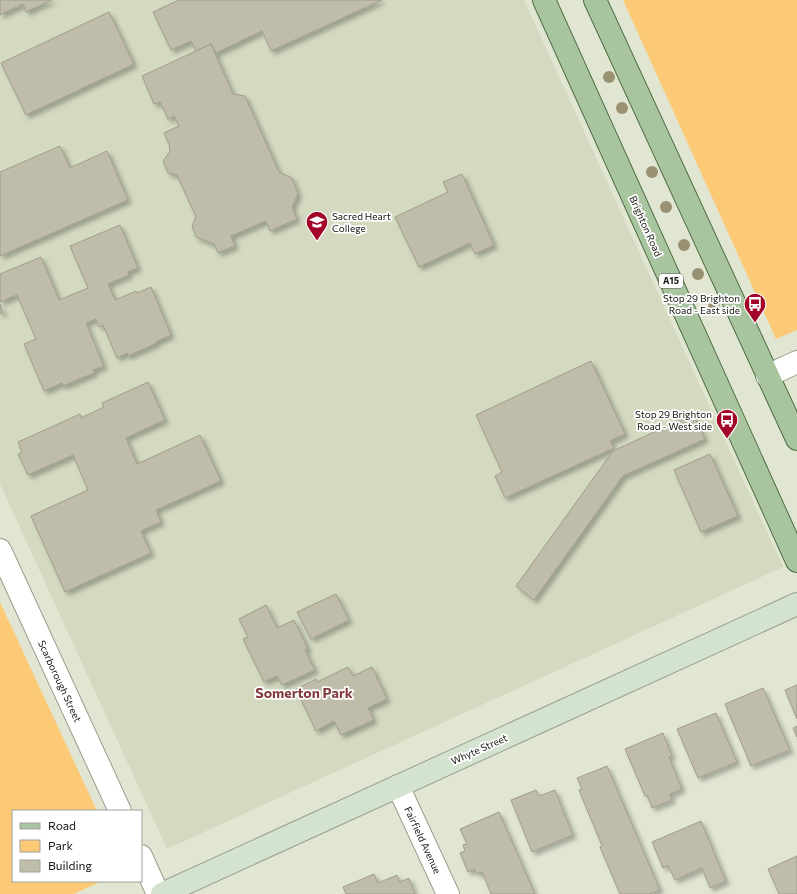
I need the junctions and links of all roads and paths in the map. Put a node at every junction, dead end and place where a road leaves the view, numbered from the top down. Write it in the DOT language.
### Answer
graph roads {
  1 [pos="544,0"];
  2 [pos="595,0"];
  3 [pos="797,362"];
  4 [pos="767,376"];
  5 [pos="797,439"];
  6 [pos="0,550"];
  7 [pos="797,561"];
  8 [pos="797,604"];
  9 [pos="398,786"];
  10 [pos="120,810"];
  11 [pos="142,858"];
  12 [pos="158,894"];
  13 [pos="162,894"];
  14 [pos="448,894"];
  1 -- 7 [label="main road, Brighton Road / A15"];
  2 -- 4 [label="main road"];
  3 -- 4 [label="street"];
  4 -- 5 [label="main road"];
  6 -- 10 [label="street, Scarborough Street"];
  8 -- 9 [label="street, Whyte Street"];
  9 -- 13 [label="street, Whyte Street"];
  9 -- 14 [label="street, Fairfield Avenue"];
  11 -- 12 [label="street"];
}
